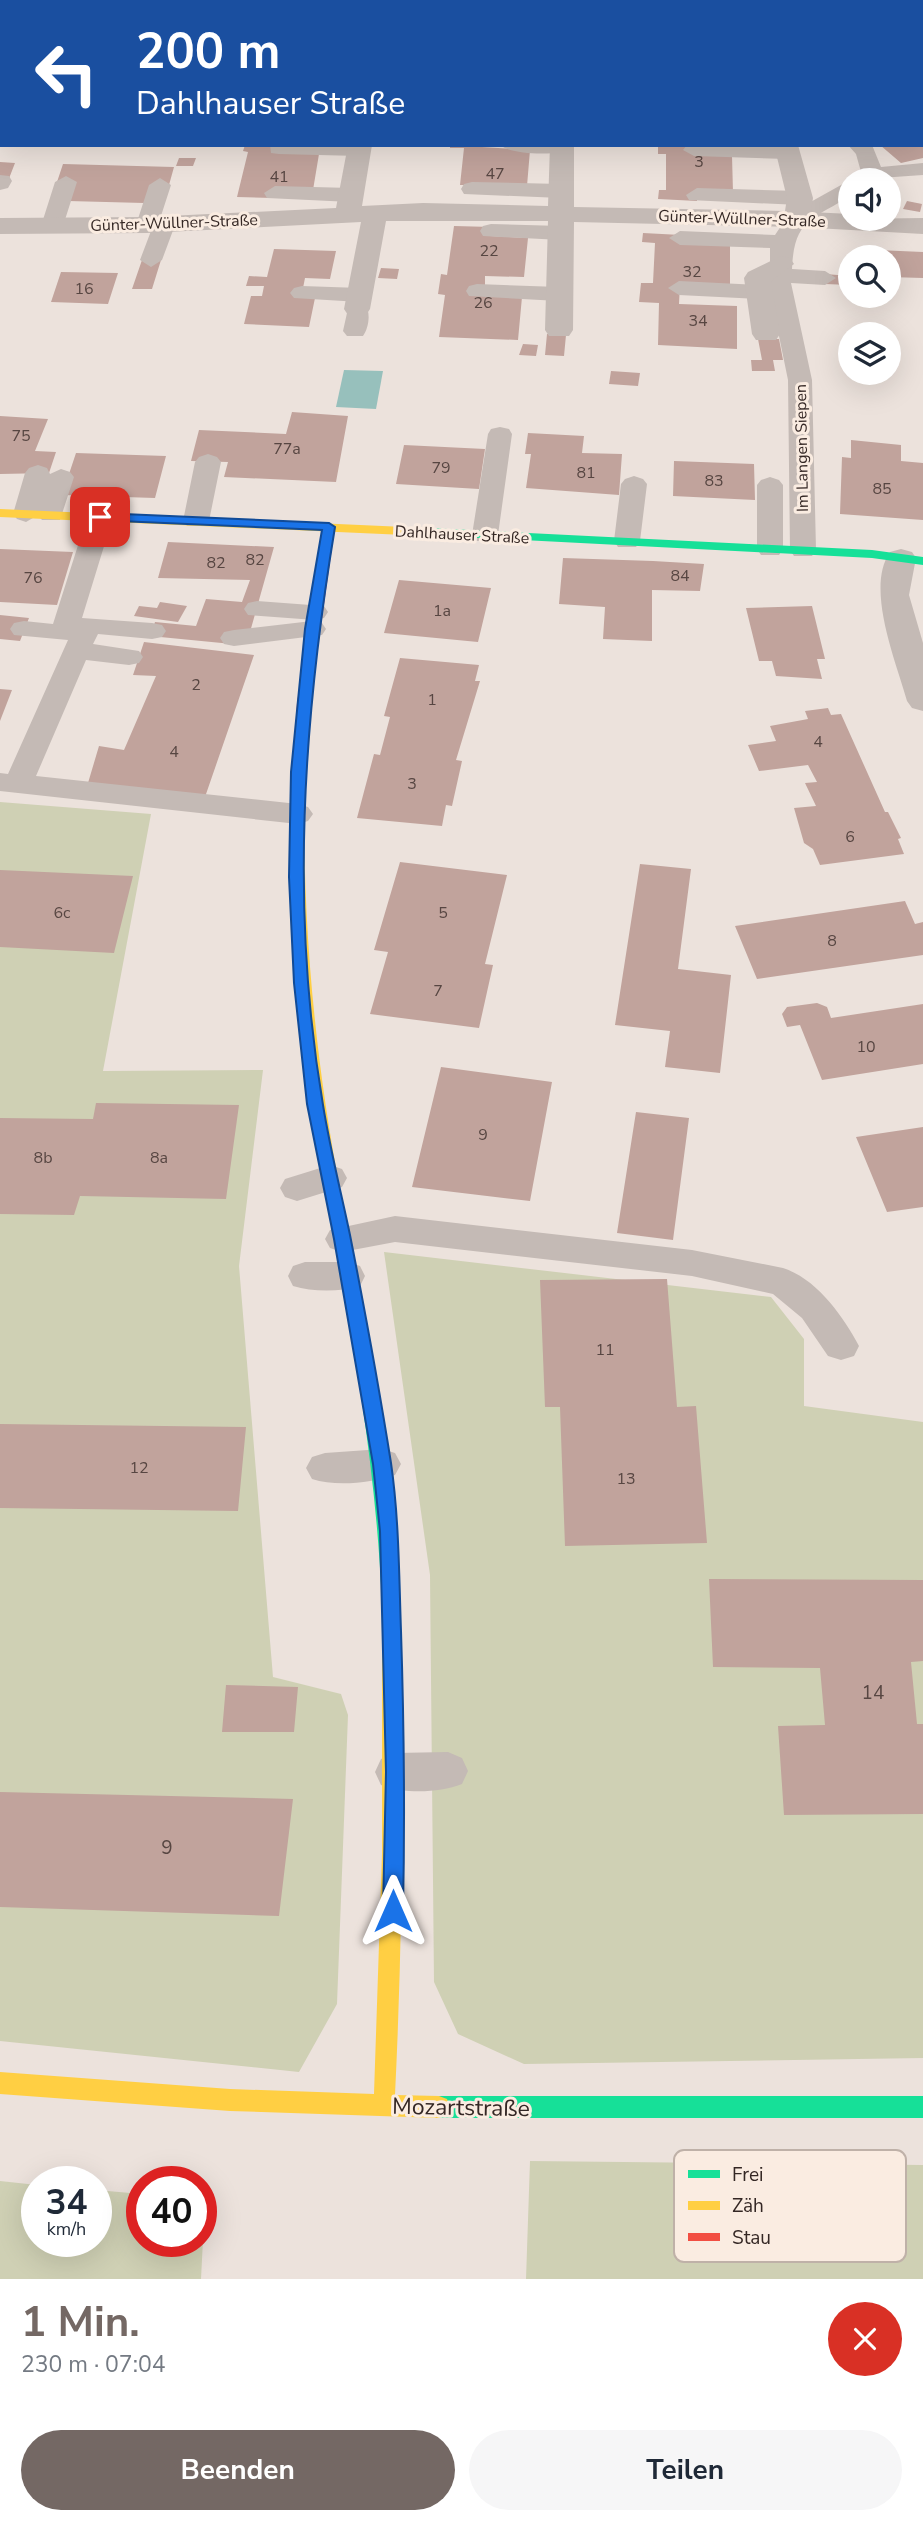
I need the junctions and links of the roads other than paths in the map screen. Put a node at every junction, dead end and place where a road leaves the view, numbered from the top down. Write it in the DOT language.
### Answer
graph roads {
  1 [pos="562,147"];
  2 [pos="861,147"];
  3 [pos="279,148"];
  4 [pos="359,148"];
  5 [pos="787,149"];
  6 [pos="694,150"];
  7 [pos="867,168"];
  8 [pos="923,169"];
  9 [pos="901,172"];
  10 [pos="66,182"];
  11 [pos="160,185"];
  12 [pos="472,189"];
  13 [pos="838,192"];
  14 [pos="275,193"];
  15 [pos="697,195"];
  16 [pos="350,204"];
  17 [pos="799,208"];
  18 [pos="561,212"];
  19 [pos="375,213"];
  20 [pos="155,225"];
  21 [pos="0,226"];
  22 [pos="52,226"];
  23 [pos="923,226"];
  24 [pos="491,231"];
  25 [pos="680,238"];
  26 [pos="151,260"];
  27 [pos="781,260"];
  28 [pos="825,278"];
  29 [pos="481,286"];
  30 [pos="303,288"];
  31 [pos="679,288"];
  32 [pos="560,289"];
  33 [pos="759,292"];
  34 [pos="358,305"];
  35 [pos="559,332"];
  36 [pos="766,336"];
  37 [pos="500,435"];
  38 [pos="208,462"];
  39 [pos="49,475"];
  40 [pos="634,484"];
  41 [pos="770,485"];
  42 [pos="0,513"];
  43 [pos="38,514"];
  44 [pos="100,517"];
  45 [pos="196,521"];
  46 [pos="329,527"];
  47 [pos="485,535"];
  48 [pos="627,541"];
  49 [pos="770,549"];
  50 [pos="803,550"];
  51 [pos="912,559"];
  52 [pos="257,609"];
  53 [pos="313,621"];
  54 [pos="24,629"];
  55 [pos="152,631"];
  56 [pos="234,638"];
  57 [pos="76,650"];
  58 [pos="129,657"];
  59 [pos="923,701"];
  60 [pos="85,768"];
  61 [pos="15,776"];
  62 [pos="298,814"];
  63 [pos="330,1178"];
  64 [pos="297,1188"];
  65 [pos="342,1239"];
  66 [pos="305,1276"];
  67 [pos="348,1276"];
  68 [pos="841,1346"];
  69 [pos="382,1464"];
  70 [pos="325,1468"];
  71 [pos="448,1771"];
  72 [pos="395,1772"];
  73 [pos="0,2083"];
  74 [pos="384,2105"];
  75 [pos="923,2107"];
  1 -- 18 [label="street"];
  2 -- 7 [label="lane"];
  3 -- 4 [label="lane"];
  4 -- 16 [label="street"];
  5 -- 6 [label="lane"];
  5 -- 17 [label="street"];
  8 -- 9 [label="lane"];
  10 -- 22 [label="lane"];
  11 -- 20 [label="lane"];
  12 -- 18 [label="lane"];
  13 -- 17 [label="lane"];
  14 -- 16 [label="lane"];
  15 -- 17 [label="lane"];
  16 -- 19 [label="street, Günter-Wüllner-Straße"];
  16 -- 20 [label="street, Günter-Wüllner-Straße"];
  17 -- 18 [label="street, Günter-Wüllner-Straße"];
  17 -- 23 [label="street, Günter-Wüllner-Straße"];
  17 -- 27 [label="lane"];
  18 -- 19 [label="street, Günter-Wüllner-Straße"];
  18 -- 24 [label="lane"];
  18 -- 32 [label="street"];
  19 -- 34 [label="street"];
  20 -- 22 [label="street, Günter-Wüllner-Straße"];
  20 -- 26 [label="lane"];
  21 -- 22 [label="street, Günter-Wüllner-Straße"];
  25 -- 27 [label="lane"];
  27 -- 28 [label="lane"];
  27 -- 33 [label="street"];
  27 -- 50 [label="lane, Im Langen Siepen"];
  29 -- 32 [label="lane"];
  30 -- 34 [label="lane"];
  31 -- 33 [label="lane"];
  32 -- 35 [label="street"];
  33 -- 36 [label="street"];
  37 -- 47 [label="lane"];
  38 -- 45 [label="lane"];
  39 -- 43 [label="lane"];
  40 -- 48 [label="lane"];
  41 -- 49 [label="lane"];
  42 -- 43 [label="street, Dahlhauser Straße"];
  43 -- 44 [label="street, Dahlhauser Straße"];
  44 -- 45 [label="street, Dahlhauser Straße"];
  44 -- 54 [label="lane"];
  45 -- 46 [label="street, Dahlhauser Straße"];
  46 -- 47 [label="street, Dahlhauser Straße"];
  46 -- 53 [label="street"];
  47 -- 48 [label="street, Dahlhauser Straße"];
  48 -- 49 [label="street, Dahlhauser Straße"];
  49 -- 50 [label="street, Dahlhauser Straße"];
  50 -- 51 [label="street, Dahlhauser Straße"];
  51 -- 59 [label="street"];
  52 -- 53 [label="lane"];
  53 -- 56 [label="lane"];
  53 -- 62 [label="street"];
  55 -- 57 [label="lane"];
  57 -- 58 [label="lane"];
  57 -- 61 [label="lane"];
  60 -- 61 [label="lane"];
  61 -- 62 [label="lane"];
  62 -- 63 [label="street"];
  63 -- 64 [label="lane"];
  63 -- 65 [label="street"];
  65 -- 67 [label="street"];
  65 -- 68 [label="lane"];
  66 -- 67 [label="lane"];
  67 -- 69 [label="street"];
  69 -- 70 [label="lane"];
  69 -- 72 [label="street"];
  71 -- 72 [label="lane"];
  72 -- 74 [label="street"];
  73 -- 74 [label="street, Mozartstraße"];
  74 -- 75 [label="street, Mozartstraße"];
}
